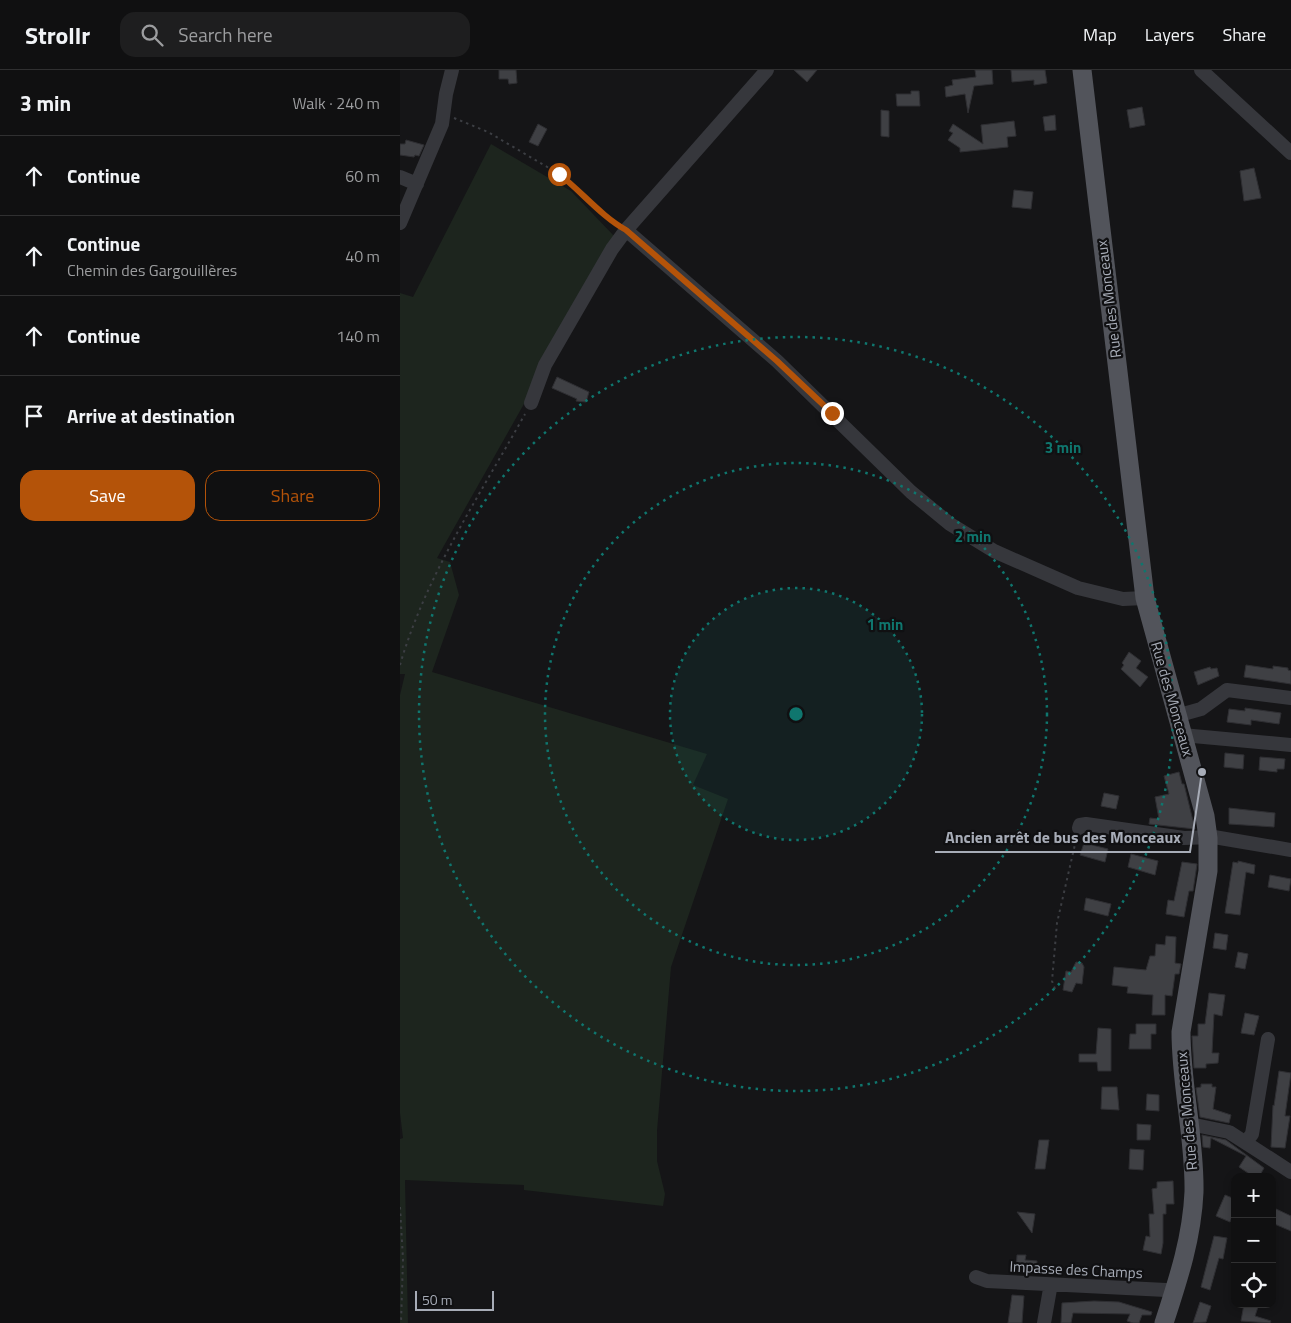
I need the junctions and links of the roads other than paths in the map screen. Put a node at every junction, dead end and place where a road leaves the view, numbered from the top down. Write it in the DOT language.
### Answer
graph roads {
  1 [pos="452,70"];
  2 [pos="767,70"];
  3 [pos="1082,70"];
  4 [pos="1201,70"];
  5 [pos="1291,153"];
  6 [pos="400,177"];
  7 [pos="417,184"];
  8 [pos="400,223"];
  9 [pos="626,230"];
  10 [pos="531,403"];
  11 [pos="1145,598"];
  12 [pos="1291,698"];
  13 [pos="1176,716"];
  14 [pos="1182,735"];
  15 [pos="1291,745"];
  16 [pos="1079,828"];
  17 [pos="1208,838"];
  18 [pos="1291,850"];
  19 [pos="1268,1039"];
  20 [pos="1190,1124"];
  21 [pos="1246,1142"];
  22 [pos="1291,1172"];
  23 [pos="976,1277"];
  24 [pos="1050,1289"];
  25 [pos="1174,1293"];
  26 [pos="1044,1323"];
  27 [pos="1164,1323"];
  1 -- 7 [label="street"];
  2 -- 9 [label="street"];
  3 -- 11 [label="main road, Rue des Monceaux"];
  4 -- 5 [label="street"];
  6 -- 7 [label="street"];
  7 -- 8 [label="street"];
  9 -- 10 [label="street"];
  9 -- 11 [label="street"];
  11 -- 13 [label="main road, Rue des Monceaux"];
  12 -- 13 [label="street"];
  13 -- 14 [label="main road, Rue des Monceaux"];
  14 -- 15 [label="street"];
  14 -- 17 [label="main road, Rue des Monceaux"];
  16 -- 17 [label="street"];
  17 -- 18 [label="street"];
  17 -- 20 [label="main road, Rue des Monceaux"];
  19 -- 21 [label="street"];
  20 -- 21 [label="street"];
  20 -- 25 [label="main road, Rue des Monceaux"];
  21 -- 22 [label="street"];
  23 -- 25 [label="street, Impasse des Champs"];
  24 -- 26 [label="street"];
  25 -- 27 [label="main road, Rue des Monceaux"];
}
